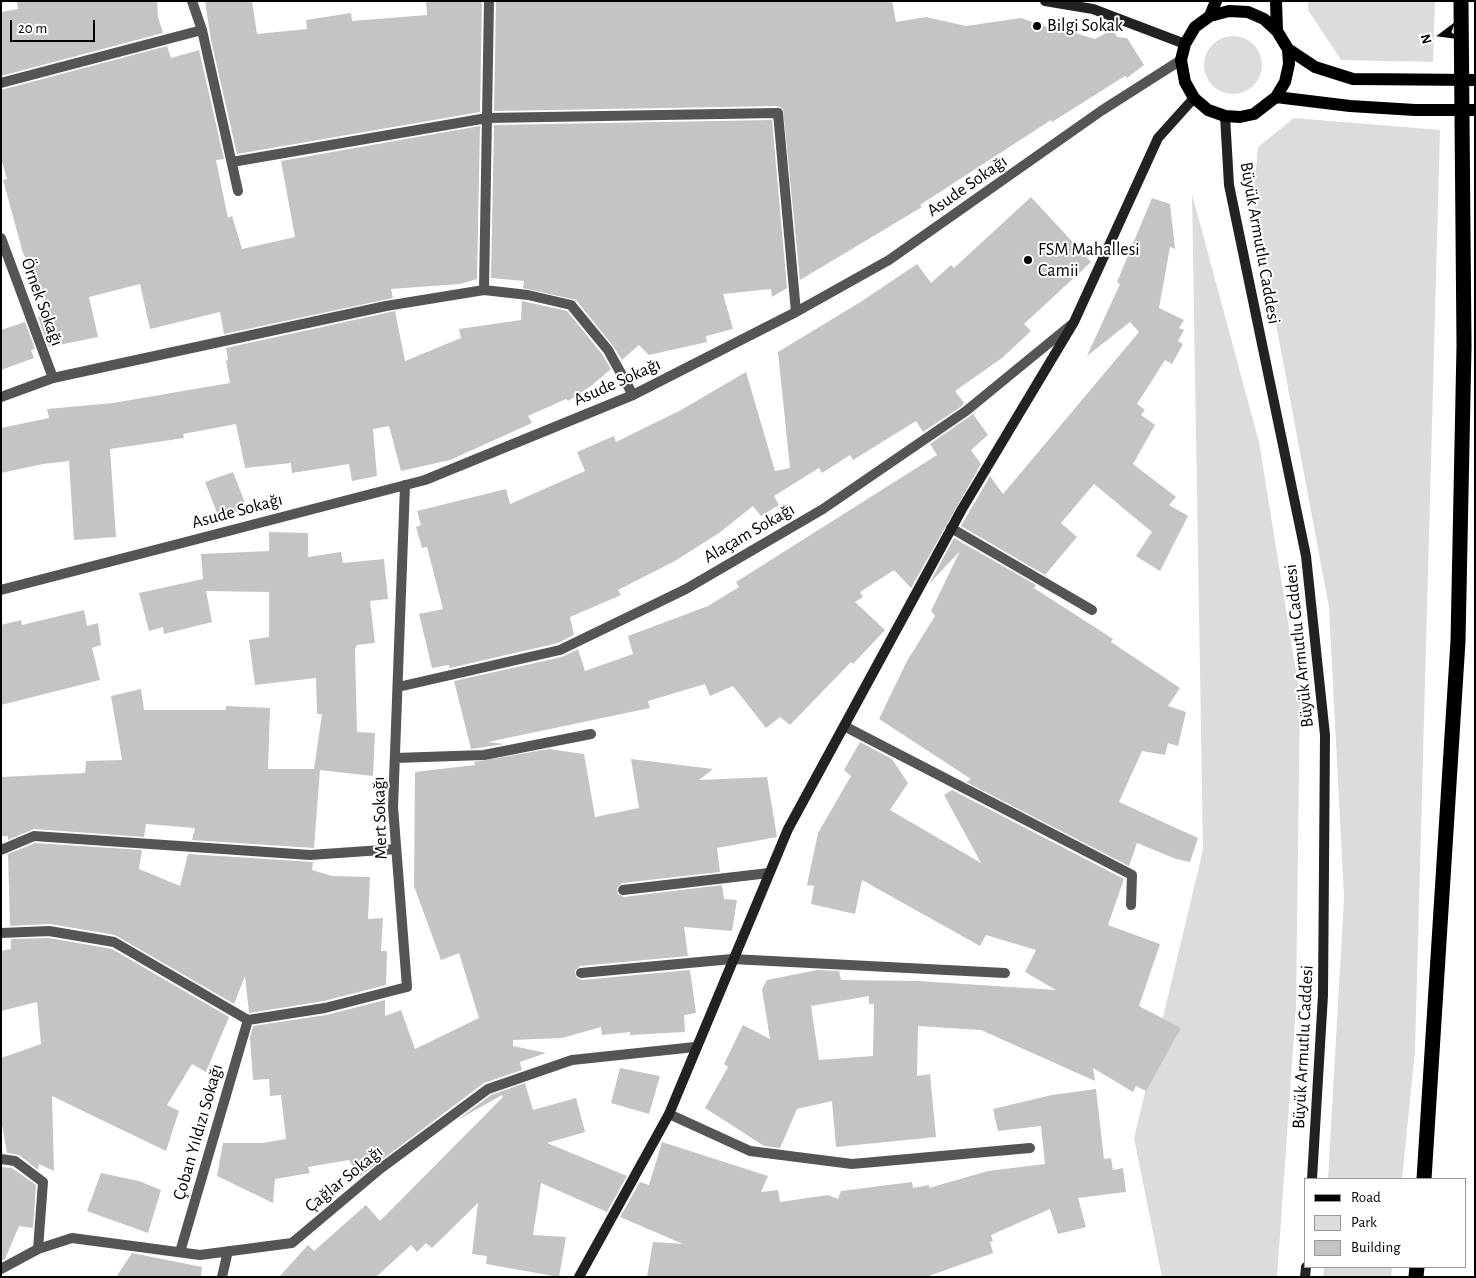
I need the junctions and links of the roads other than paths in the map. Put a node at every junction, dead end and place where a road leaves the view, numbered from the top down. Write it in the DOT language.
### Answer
graph roads {
  1 [pos="192,1"];
  2 [pos="489,1"];
  3 [pos="1045,1"];
  4 [pos="1216,1"];
  5 [pos="1276,1"];
  6 [pos="1462,1"];
  7 [pos="1210,16"];
  8 [pos="202,30"];
  9 [pos="1277,31"];
  10 [pos="1185,44"];
  11 [pos="1288,49"];
  12 [pos="1182,60"];
  13 [pos="1475,80"];
  14 [pos="1,83"];
  15 [pos="1276,97"];
  16 [pos="1194,98"];
  17 [pos="1475,110"];
  18 [pos="1225,116"];
  19 [pos="487,118"];
  20 [pos="232,162"];
  21 [pos="238,191"];
  22 [pos="1,238"];
  23 [pos="4,252"];
  24 [pos="484,290"];
  25 [pos="796,312"];
  26 [pos="1074,322"];
  27 [pos="53,378"];
  28 [pos="633,395"];
  29 [pos="1,397"];
  30 [pos="405,485"];
  31 [pos="951,528"];
  32 [pos="1,590"];
  33 [pos="1092,610"];
  34 [pos="398,687"];
  35 [pos="844,726"];
  36 [pos="591,734"];
  37 [pos="395,758"];
  38 [pos="396,849"];
  39 [pos="1,850"];
  40 [pos="769,873"];
  41 [pos="623,890"];
  42 [pos="1131,905"];
  43 [pos="1,933"];
  44 [pos="732,959"];
  45 [pos="582,973"];
  46 [pos="1005,973"];
  47 [pos="248,1020"];
  48 [pos="695,1048"];
  49 [pos="668,1114"];
  50 [pos="1030,1148"];
  51 [pos="1,1159"];
  52 [pos="1312,1178"];
  53 [pos="1424,1178"];
  54 [pos="38,1249"];
  55 [pos="228,1251"];
  56 [pos="180,1252"];
  57 [pos="1,1269"];
  58 [pos="222,1277"];
  59 [pos="579,1277"];
  1 -- 8 [label="street"];
  2 -- 19 [label="street"];
  3 -- 10 [label="street"];
  4 -- 7 [label="main road"];
  5 -- 9 [label="main road"];
  6 -- 53 [label="highway"];
  7 -- 9 [label="main road"];
  7 -- 10 [label="main road"];
  8 -- 14 [label="street"];
  8 -- 20 [label="street"];
  9 -- 11 [label="main road"];
  10 -- 12 [label="main road"];
  11 -- 13 [label="main road"];
  11 -- 15 [label="main road"];
  12 -- 16 [label="main road"];
  12 -- 25 [label="street, Asude Sokağı"];
  15 -- 17 [label="main road"];
  15 -- 18 [label="main road"];
  16 -- 18 [label="main road"];
  16 -- 26 [label="street"];
  18 -- 52 [label="street, Büyük Armutlu Caddesi"];
  19 -- 20 [label="street"];
  19 -- 24 [label="street"];
  19 -- 25 [label="street"];
  20 -- 21 [label="street"];
  22 -- 23 [label="street, Örnek Sokağı"];
  23 -- 27 [label="street, Örnek Sokağı"];
  24 -- 27 [label="street"];
  24 -- 28 [label="street"];
  25 -- 28 [label="street, Asude Sokağı"];
  26 -- 31 [label="street"];
  26 -- 34 [label="street, Alaçam Sokağı"];
  27 -- 29 [label="street"];
  28 -- 30 [label="street, Asude Sokağı"];
  30 -- 32 [label="street, Asude Sokağı"];
  30 -- 34 [label="street, Mert Sokağı"];
  31 -- 33 [label="street"];
  31 -- 35 [label="street"];
  34 -- 37 [label="street, Mert Sokağı"];
  35 -- 40 [label="street"];
  35 -- 42 [label="street"];
  36 -- 37 [label="street"];
  37 -- 38 [label="street, Mert Sokağı"];
  38 -- 39 [label="street"];
  38 -- 47 [label="street, Mert Sokağı"];
  40 -- 41 [label="street"];
  40 -- 44 [label="street"];
  43 -- 47 [label="street"];
  44 -- 45 [label="street"];
  44 -- 46 [label="street"];
  44 -- 48 [label="street"];
  47 -- 56 [label="street, Çoban Yıldızı Sokağı"];
  48 -- 49 [label="street"];
  48 -- 55 [label="street, Çağlar Sokağı"];
  49 -- 50 [label="street"];
  49 -- 59 [label="street"];
  51 -- 54 [label="street"];
  54 -- 56 [label="street, Çağlar Sokağı"];
  54 -- 57 [label="street, Çağlar Sokağı"];
  55 -- 56 [label="street, Çağlar Sokağı"];
  55 -- 58 [label="street"];
}
